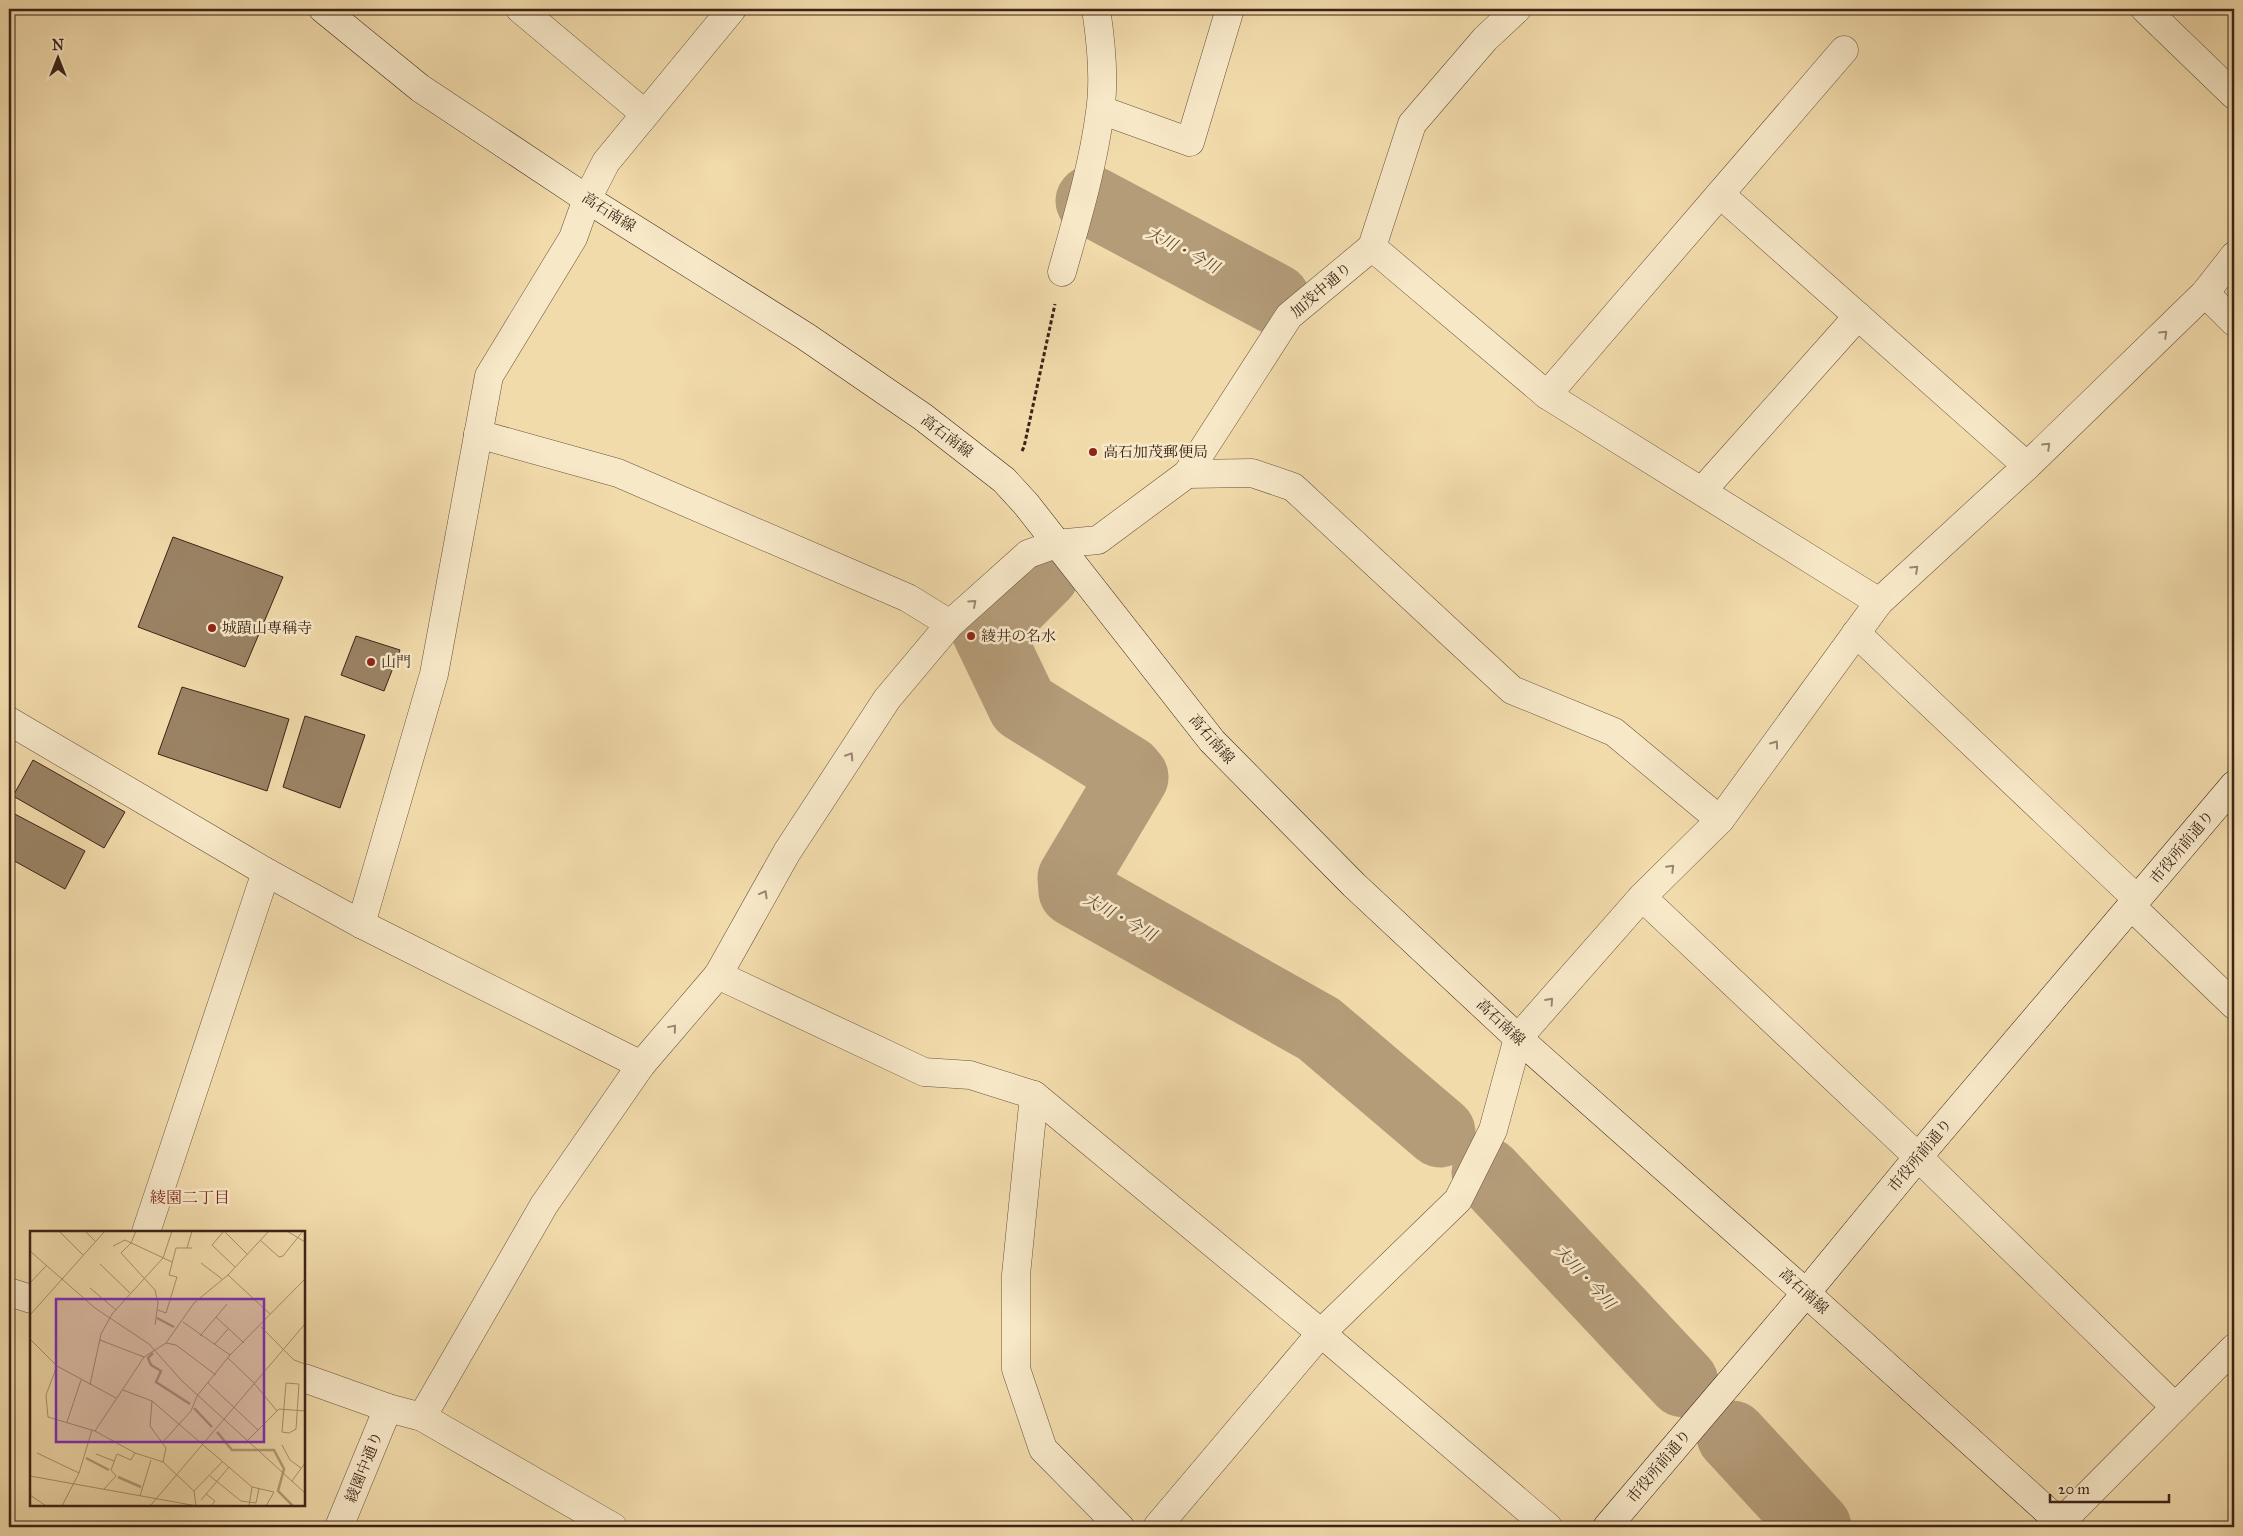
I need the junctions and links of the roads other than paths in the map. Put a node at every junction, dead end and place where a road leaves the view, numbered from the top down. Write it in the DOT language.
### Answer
graph roads {
  1 [pos="323,9"];
  2 [pos="520,9"];
  3 [pos="732,9"];
  4 [pos="1096,9"];
  5 [pos="1230,9"];
  6 [pos="1517,9"];
  7 [pos="2145,9"];
  8 [pos="1844,50"];
  9 [pos="2234,94"];
  10 [pos="1101,110"];
  11 [pos="645,114"];
  12 [pos="1720,194"];
  13 [pos="587,199"];
  14 [pos="1372,247"];
  15 [pos="2234,256"];
  16 [pos="1062,272"];
  17 [pos="2205,293"];
  18 [pos="1858,316"];
  19 [pos="2234,322"];
  20 [pos="1547,395"];
  21 [pos="478,434"];
  22 [pos="2027,466"];
  23 [pos="1187,474"];
  24 [pos="1702,491"];
  25 [pos="1056,544"];
  26 [pos="1879,602"];
  27 [pos="950,624"];
  28 [pos="1856,633"];
  29 [pos="9,723"];
  30 [pos="2234,785"];
  31 [pos="1720,820"];
  32 [pos="266,872"];
  33 [pos="1642,897"];
  34 [pos="2134,902"];
  35 [pos="361,924"];
  36 [pos="718,975"];
  37 [pos="2234,1005"];
  38 [pos="1518,1038"];
  39 [pos="641,1065"];
  40 [pos="1034,1095"];
  41 [pos="1918,1157"];
  42 [pos="146,1231"];
  43 [pos="9,1292"];
  44 [pos="1806,1293"];
  45 [pos="30,1299"];
  46 [pos="1321,1332"];
  47 [pos="2234,1348"];
  48 [pos="305,1378"];
  49 [pos="2175,1407"];
  50 [pos="388,1408"];
  51 [pos="422,1417"];
  52 [pos="2063,1525"];
  53 [pos="340,1527"];
  54 [pos="613,1527"];
  55 [pos="1120,1527"];
  56 [pos="1157,1527"];
  57 [pos="1548,1527"];
  58 [pos="1607,1527"];
  1 -- 13 [label="street, 高石南線"];
  2 -- 11 [label="street"];
  3 -- 11 [label="street"];
  4 -- 10 [label="street"];
  5 -- 10 [label="street"];
  6 -- 14 [label="street"];
  7 -- 9 [label="street"];
  8 -- 12 [label="street"];
  10 -- 16 [label="street"];
  11 -- 13 [label="street"];
  12 -- 18 [label="street"];
  12 -- 20 [label="street"];
  13 -- 21 [label="street"];
  13 -- 25 [label="street, 高石南線"];
  14 -- 20 [label="street"];
  14 -- 23 [label="street, 加茂中通り"];
  15 -- 17 [label="street"];
  17 -- 19 [label="street"];
  22 -- 17 [label="street, one-way"];
  18 -- 22 [label="street"];
  18 -- 24 [label="street"];
  20 -- 24 [label="street"];
  21 -- 27 [label="street"];
  21 -- 35 [label="street"];
  26 -- 22 [label="street, one-way"];
  23 -- 25 [label="street, 加茂中通り"];
  23 -- 31 [label="street"];
  24 -- 26 [label="street"];
  27 -- 25 [label="street, 加茂中通り, one-way"];
  25 -- 38 [label="street, 高石南線"];
  26 -- 28 [label="street"];
  36 -- 27 [label="street, 加茂中通り, one-way"];
  31 -- 28 [label="street, one-way"];
  28 -- 34 [label="street"];
  29 -- 32 [label="street"];
  30 -- 34 [label="street, 市役所前通り"];
  33 -- 31 [label="street, one-way"];
  32 -- 35 [label="street"];
  32 -- 42 [label="street"];
  38 -- 33 [label="street, one-way"];
  33 -- 41 [label="street"];
  34 -- 37 [label="street"];
  34 -- 41 [label="street, 市役所前通り"];
  35 -- 39 [label="street"];
  39 -- 36 [label="street, 加茂中通り, one-way"];
  36 -- 40 [label="street"];
  38 -- 44 [label="street, 高石南線"];
  38 -- 46 [label="street"];
  39 -- 51 [label="street, 加茂中通り"];
  40 -- 46 [label="street"];
  40 -- 55 [label="street"];
  41 -- 44 [label="street, 市役所前通り"];
  41 -- 49 [label="street"];
  43 -- 45 [label="street"];
  44 -- 52 [label="street, 高石南線"];
  44 -- 58 [label="street, 市役所前通り"];
  46 -- 56 [label="street"];
  46 -- 57 [label="street"];
  47 -- 49 [label="street"];
  48 -- 50 [label="street"];
  49 -- 52 [label="street"];
  50 -- 51 [label="street"];
  50 -- 53 [label="street, 綾園中通り"];
  51 -- 54 [label="street"];
}
